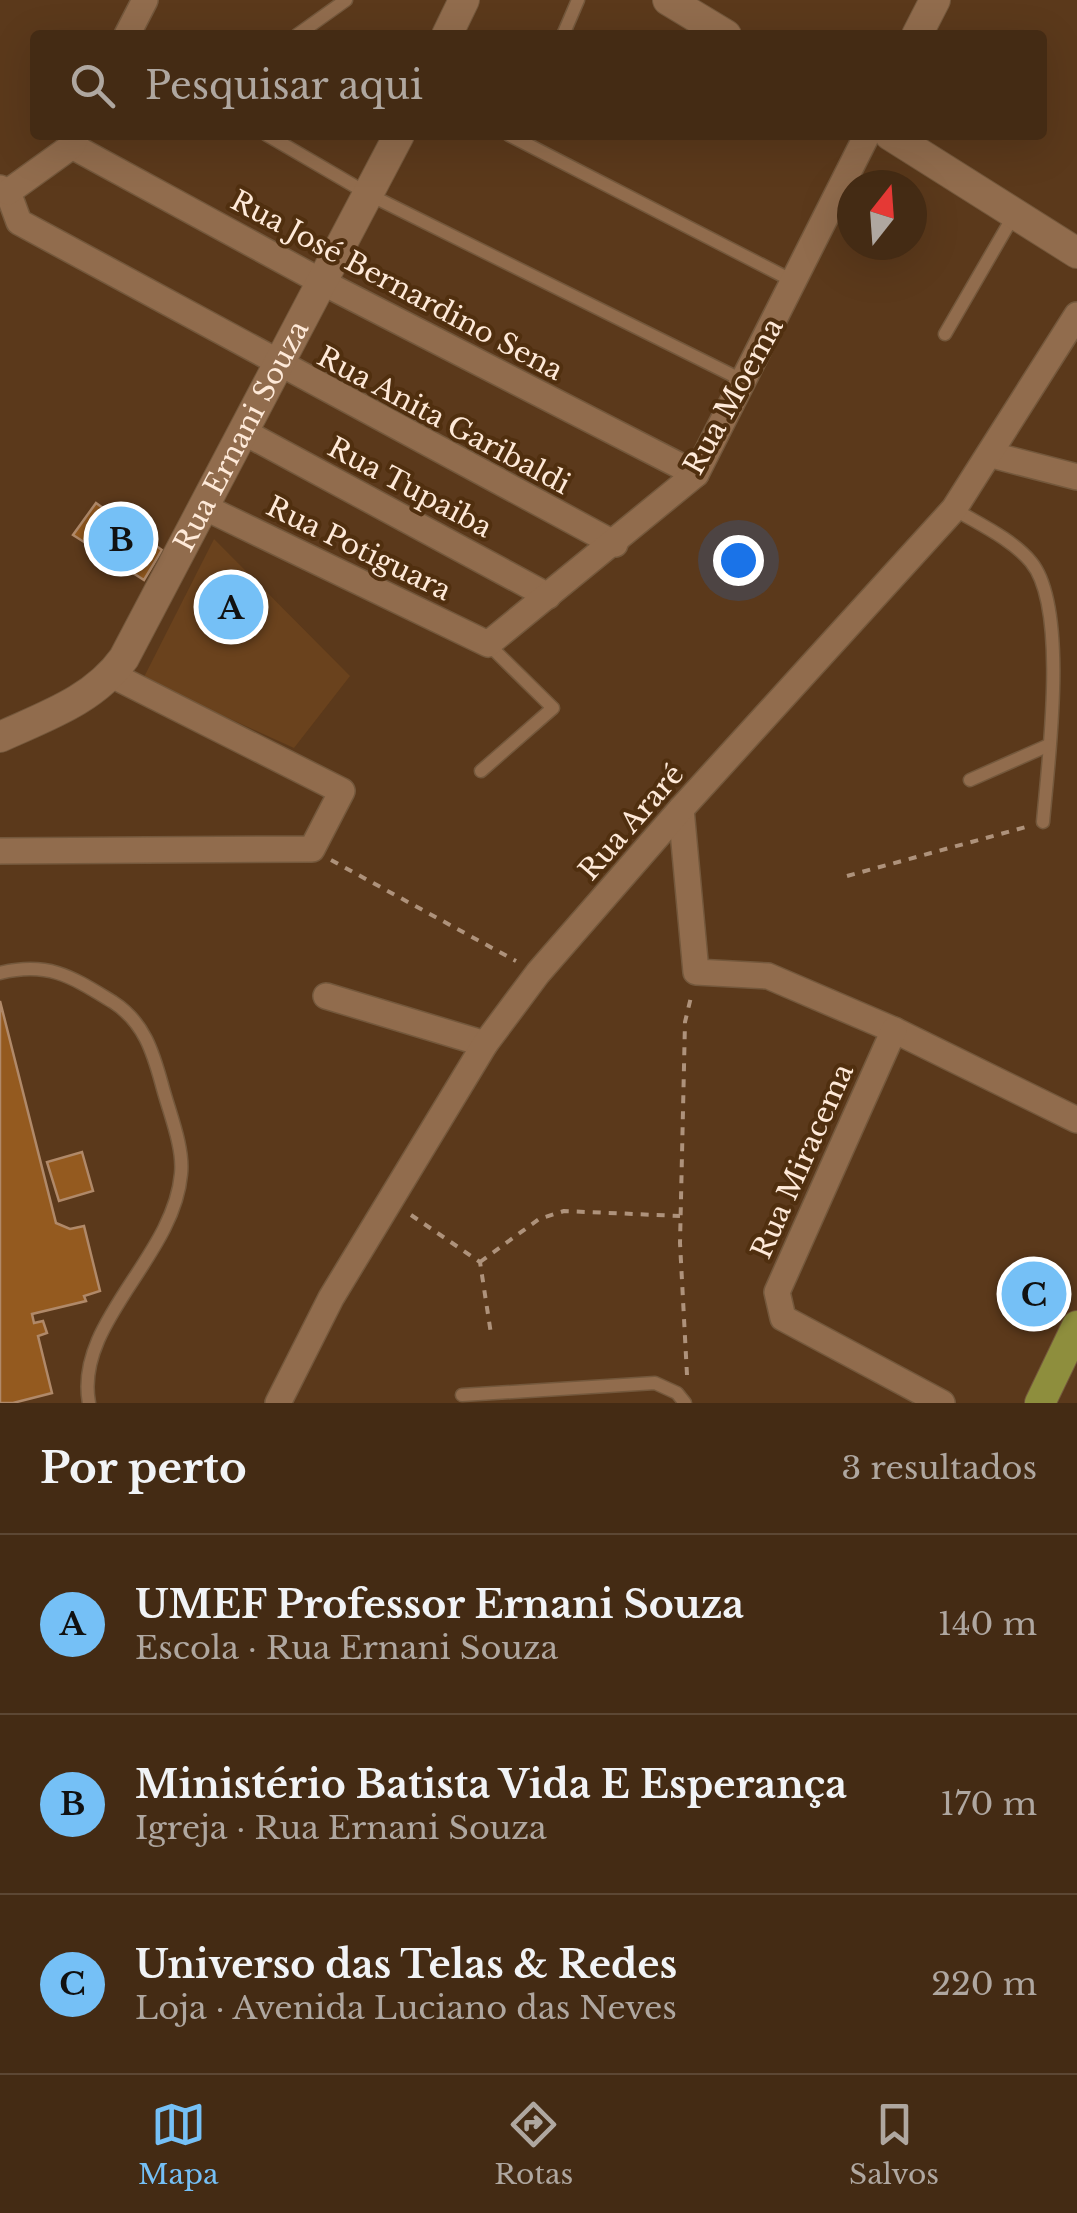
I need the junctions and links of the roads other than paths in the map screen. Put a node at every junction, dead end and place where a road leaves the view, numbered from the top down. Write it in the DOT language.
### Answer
graph roads {
  1 [pos="145,0"];
  2 [pos="346,0"];
  3 [pos="464,0"];
  4 [pos="578,0"];
  5 [pos="668,0"];
  6 [pos="936,0"];
  7 [pos="130,30"];
  8 [pos="303,30"];
  9 [pos="449,30"];
  10 [pos="565,30"];
  11 [pos="718,30"];
  12 [pos="920,30"];
  13 [pos="275,140"];
  14 [pos="397,140"];
  15 [pos="522,140"];
  16 [pos="865,140"];
  17 [pos="898,140"];
  18 [pos="75,141"];
  19 [pos="4,190"];
  20 [pos="370,195"];
  21 [pos="1014,215"];
  22 [pos="1077,253"];
  23 [pos="322,282"];
  24 [pos="796,282"];
  25 [pos="1077,315"];
  26 [pos="945,334"];
  27 [pos="276,364"];
  28 [pos="742,380"];
  29 [pos="244,432"];
  30 [pos="992,455"];
  31 [pos="696,474"];
  32 [pos="1077,477"];
  33 [pos="204,507"];
  34 [pos="954,509"];
  35 [pos="615,544"];
  36 [pos="548,596"];
  37 [pos="488,644"];
  38 [pos="112,675"];
  39 [pos="0,737"];
  40 [pos="1049,745"];
  41 [pos="481,771"];
  42 [pos="970,780"];
  43 [pos="681,809"];
  44 [pos="1044,822"];
  45 [pos="0,852"];
  46 [pos="0,973"];
  47 [pos="326,996"];
  48 [pos="894,1030"];
  49 [pos="484,1044"];
  50 [pos="1077,1120"];
  51 [pos="1077,1326"];
  52 [pos="462,1395"];
  53 [pos="681,1398"];
  54 [pos="89,1403"];
  55 [pos="278,1403"];
  56 [pos="942,1403"];
  57 [pos="1040,1403"];
  1 -- 7 [label="street"];
  2 -- 8 [label="lane"];
  3 -- 9 [label="street"];
  4 -- 10 [label="lane"];
  5 -- 11 [label="street"];
  6 -- 12 [label="street"];
  13 -- 20 [label="lane"];
  14 -- 20 [label="street, Rua Ernani Souza"];
  15 -- 24 [label="lane"];
  16 -- 24 [label="street, Rua Moema"];
  17 -- 21 [label="street"];
  18 -- 19 [label="street"];
  18 -- 23 [label="street, Rua José Bernardino Sena"];
  19 -- 27 [label="street, Rua Anita Garibaldi"];
  20 -- 23 [label="street, Rua Ernani Souza"];
  20 -- 28 [label="lane"];
  21 -- 22 [label="street"];
  21 -- 26 [label="lane"];
  23 -- 27 [label="street, Rua Ernani Souza"];
  23 -- 31 [label="street, Rua José Bernardino Sena"];
  24 -- 28 [label="street, Rua Moema"];
  25 -- 30 [label="street, Rua Araré"];
  27 -- 29 [label="street, Rua Ernani Souza"];
  27 -- 35 [label="street, Rua Anita Garibaldi"];
  28 -- 31 [label="street, Rua Moema"];
  29 -- 33 [label="street, Rua Ernani Souza"];
  29 -- 36 [label="street, Rua Tupaiba"];
  30 -- 32 [label="street"];
  30 -- 34 [label="street, Rua Araré"];
  31 -- 35 [label="street, Rua Moema"];
  33 -- 37 [label="street, Rua Potiguara"];
  33 -- 38 [label="street, Rua Ernani Souza"];
  34 -- 40 [label="lane"];
  34 -- 43 [label="street, Rua Araré"];
  35 -- 36 [label="street, Rua Moema"];
  36 -- 37 [label="street, Rua Moema"];
  37 -- 41 [label="lane"];
  38 -- 39 [label="street, Rua Ernani Souza"];
  38 -- 45 [label="street"];
  40 -- 42 [label="lane"];
  40 -- 44 [label="lane"];
  43 -- 48 [label="street"];
  43 -- 49 [label="street, Rua Araré"];
  46 -- 54 [label="lane"];
  47 -- 49 [label="street"];
  48 -- 50 [label="street"];
  48 -- 56 [label="street, Rua Miracema"];
  49 -- 55 [label="street, Rua Araré"];
  51 -- 57 [label="main road"];
  52 -- 53 [label="lane"];
}
